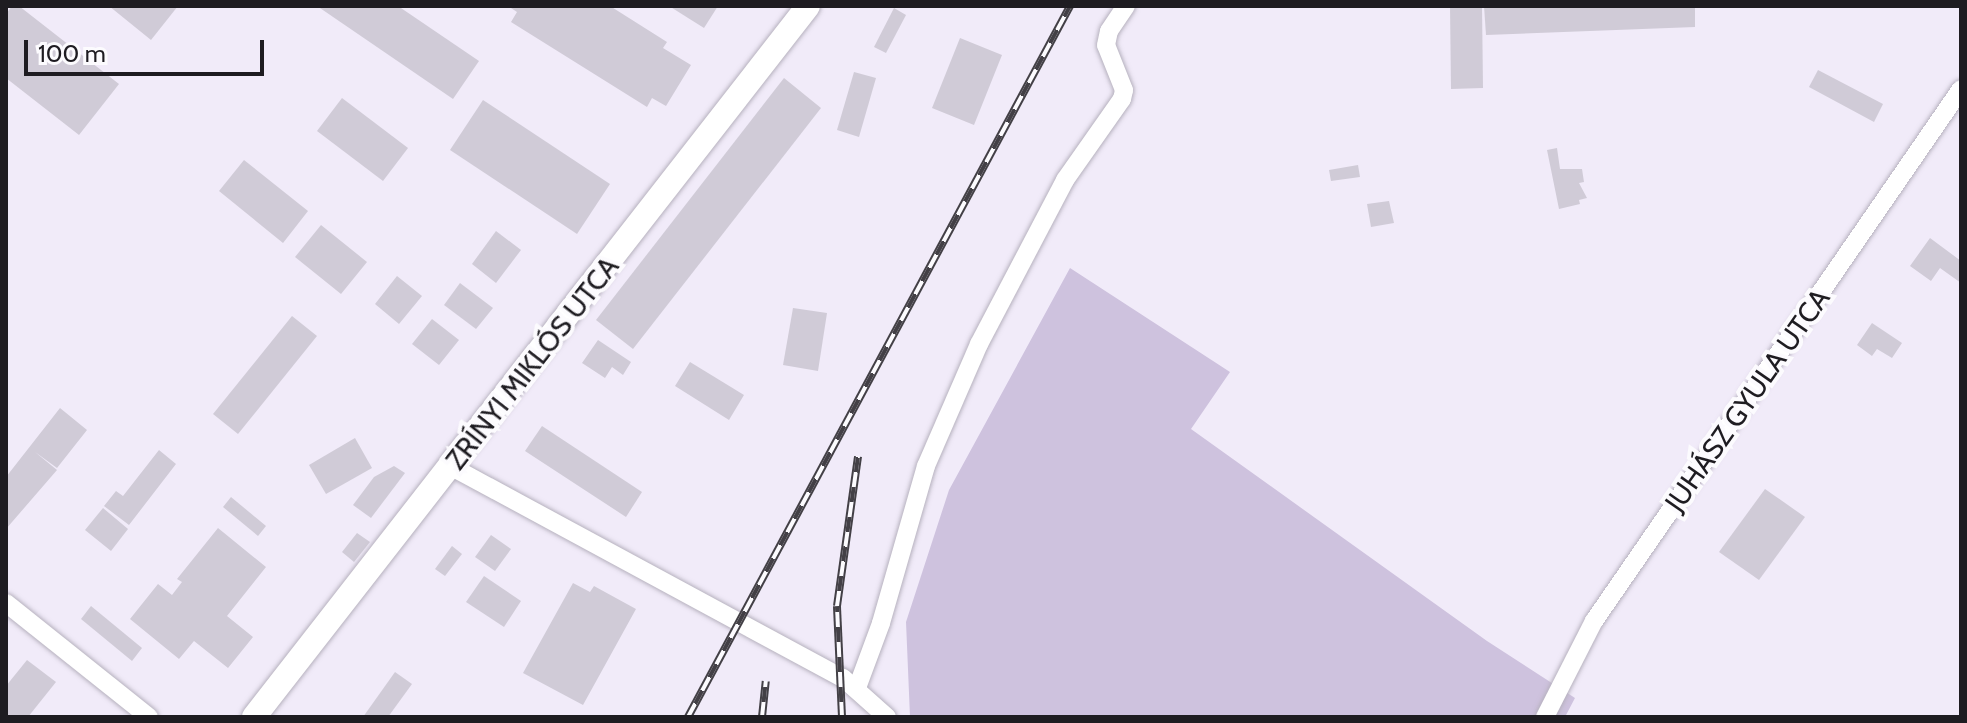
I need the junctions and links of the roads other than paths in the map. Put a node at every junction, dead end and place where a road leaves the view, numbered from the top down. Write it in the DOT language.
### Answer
graph roads {
  1 [pos="808,6"];
  2 [pos="1126,6"];
  3 [pos="1961,89"];
  4 [pos="452,467"];
  5 [pos="6,603"];
  6 [pos="857,688"];
  7 [pos="149,717"];
  8 [pos="254,717"];
  9 [pos="887,717"];
  10 [pos="1545,717"];
  1 -- 4 [label="main road, ZRÍNYI MIKLÓS UTCA"];
  2 -- 6 [label="street"];
  3 -- 10 [label="street, JUHÁSZ GYULA UTCA"];
  4 -- 6 [label="street"];
  4 -- 8 [label="main road, ZRÍNYI MIKLÓS UTCA"];
  5 -- 7 [label="street"];
  6 -- 9 [label="street"];
}
